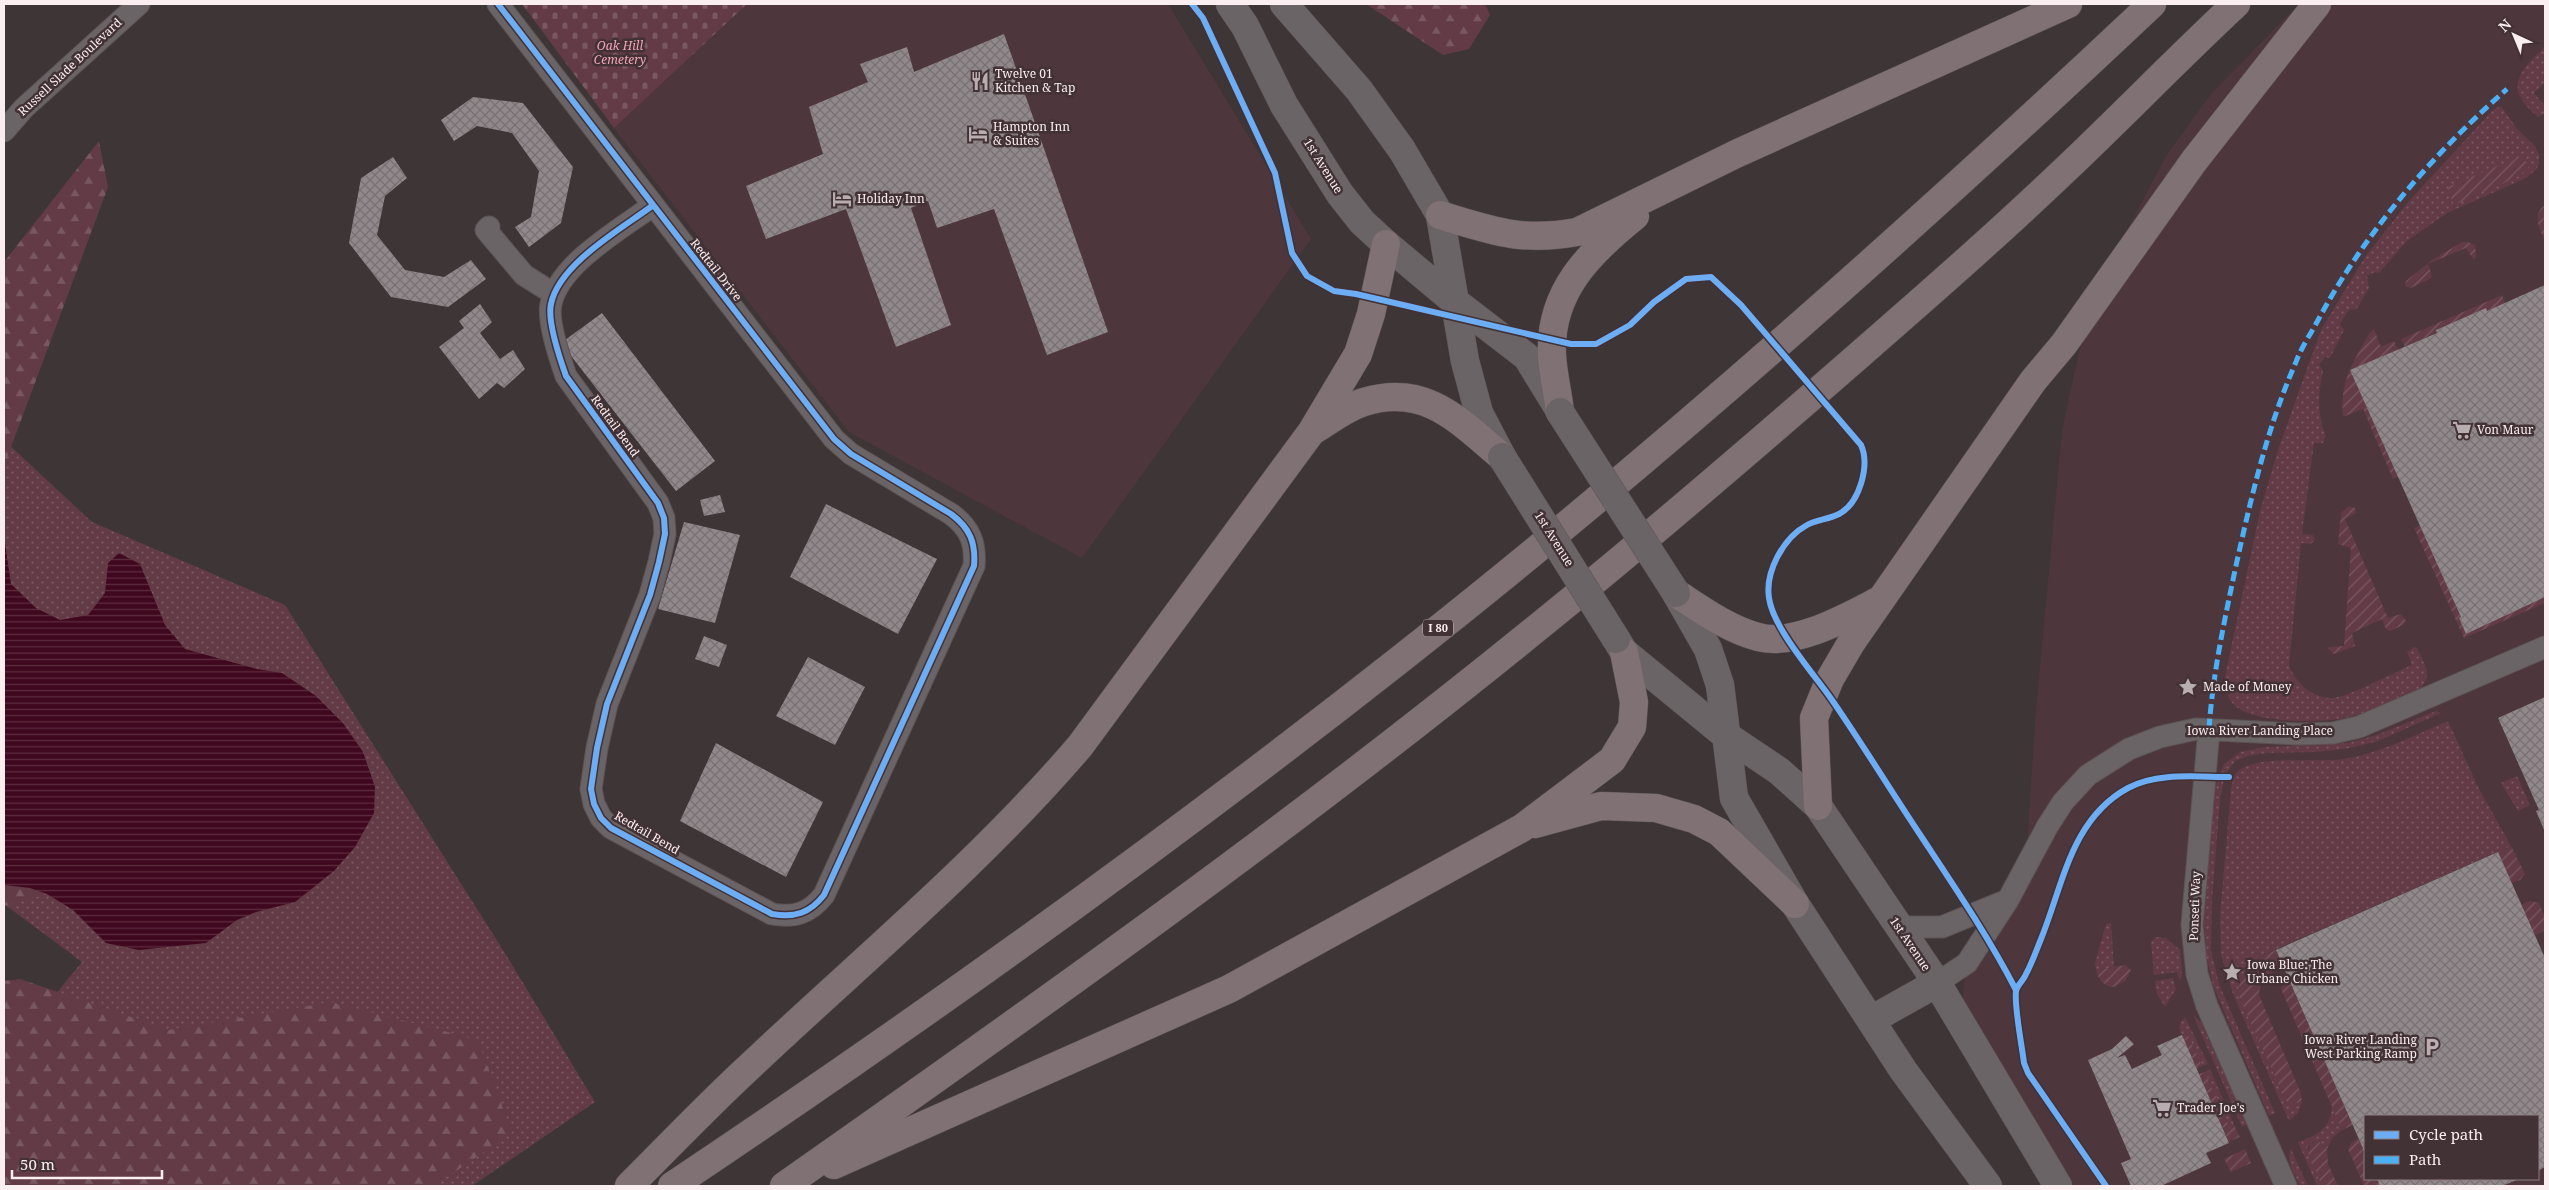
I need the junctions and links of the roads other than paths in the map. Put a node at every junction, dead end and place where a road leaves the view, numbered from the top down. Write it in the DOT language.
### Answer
graph roads {
  1 [pos="139,4"];
  2 [pos="498,4"];
  3 [pos="1230,4"];
  4 [pos="1284,4"];
  5 [pos="2068,4"];
  6 [pos="2152,4"];
  7 [pos="2236,4"];
  8 [pos="2317,4"];
  9 [pos="4,131"];
  10 [pos="1680,182"];
  11 [pos="652,206"];
  12 [pos="1440,215"];
  13 [pos="489,227"];
  14 [pos="1386,244"];
  15 [pos="554,294"];
  16 [pos="1453,300"];
  17 [pos="1560,412"];
  18 [pos="1312,432"];
  19 [pos="1502,457"];
  20 [pos="951,514"];
  21 [pos="1676,593"];
  22 [pos="1881,600"];
  23 [pos="1620,645"];
  24 [pos="2545,647"];
  25 [pos="2208,729"];
  26 [pos="1724,734"];
  27 [pos="1818,806"];
  28 [pos="1522,828"];
  29 [pos="2008,900"];
  30 [pos="1795,904"];
  31 [pos="1899,927"];
  32 [pos="1936,984"];
  33 [pos="1871,1020"];
  34 [pos="629,1186"];
  35 [pos="672,1186"];
  36 [pos="785,1186"];
  37 [pos="1988,1186"];
  38 [pos="2058,1186"];
  39 [pos="2286,1186"];
  1 -- 9 [label="street, Russell Slade Boulevard"];
  2 -- 11 [label="street, Redtail Drive"];
  3 -- 14 [label="main road, 1st Avenue"];
  4 -- 12 [label="main road, 1st Avenue"];
  5 -- 10 [label="highway"];
  6 -- 35 [label="highway, I 80"];
  7 -- 36 [label="highway"];
  8 -- 22 [label="highway"];
  10 -- 12 [label="highway"];
  10 -- 17 [label="highway"];
  11 -- 15 [label="street"];
  11 -- 20 [label="street, Redtail Drive"];
  12 -- 16 [label="main road, 1st Avenue"];
  13 -- 15 [label="street"];
  14 -- 16 [label="main road, 1st Avenue"];
  14 -- 18 [label="highway"];
  15 -- 20 [label="street, Redtail Bend"];
  16 -- 17 [label="main road, 1st Avenue"];
  16 -- 19 [label="main road, 1st Avenue"];
  17 -- 21 [label="main road, 1st Avenue, bridge"];
  18 -- 19 [label="highway"];
  18 -- 34 [label="highway"];
  19 -- 23 [label="main road, 1st Avenue, bridge"];
  21 -- 22 [label="highway"];
  21 -- 26 [label="main road, 1st Avenue"];
  22 -- 27 [label="highway"];
  23 -- 26 [label="main road, 1st Avenue"];
  23 -- 28 [label="highway"];
  24 -- 25 [label="street, Iowa River Landing Place"];
  25 -- 29 [label="street, Iowa River Landing Place"];
  25 -- 39 [label="street, Ponseti Way"];
  26 -- 27 [label="main road, 1st Avenue"];
  26 -- 30 [label="main road, 1st Avenue"];
  27 -- 31 [label="main road, 1st Avenue"];
  28 -- 30 [label="highway"];
  28 -- 36 [label="highway"];
  29 -- 31 [label="street"];
  29 -- 32 [label="street, Iowa River Landing Place"];
  30 -- 33 [label="main road, 1st Avenue"];
  31 -- 32 [label="main road, 1st Avenue"];
  32 -- 33 [label="main road"];
  32 -- 38 [label="main road, 1st Avenue"];
  33 -- 37 [label="main road, 1st Avenue"];
}
